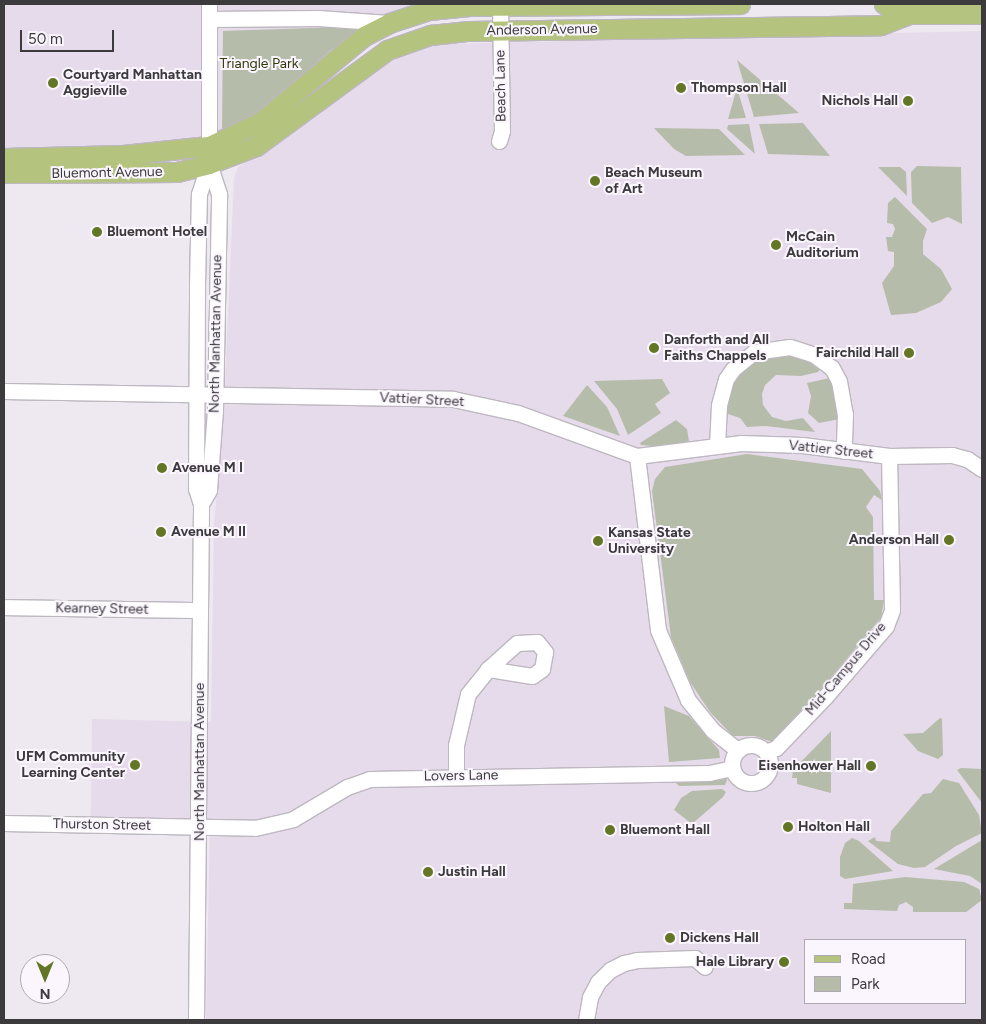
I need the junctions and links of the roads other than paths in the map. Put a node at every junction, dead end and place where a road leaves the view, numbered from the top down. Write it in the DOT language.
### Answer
graph roads {
  1 [pos="740,4"];
  2 [pos="884,4"];
  3 [pos="500,5"];
  4 [pos="909,9"];
  5 [pos="209,11"];
  6 [pos="982,14"];
  7 [pos="389,23"];
  8 [pos="500,30"];
  9 [pos="499,141"];
  10 [pos="209,155"];
  11 [pos="4,158"];
  12 [pos="4,173"];
  13 [pos="4,391"];
  14 [pos="197,394"];
  15 [pos="216,394"];
  16 [pos="717,446"];
  17 [pos="844,451"];
  18 [pos="637,456"];
  19 [pos="889,456"];
  20 [pos="982,469"];
  21 [pos="201,504"];
  22 [pos="4,607"];
  23 [pos="200,610"];
  24 [pos="488,669"];
  25 [pos="738,750"];
  26 [pos="766,752"];
  27 [pos="732,768"];
  28 [pos="456,776"];
  29 [pos="4,823"];
  30 [pos="199,826"];
  31 [pos="705,967"];
  32 [pos="196,1020"];
  33 [pos="586,1020"];
  1 -- 3 [label="main road, Anderson Avenue"];
  2 -- 4 [label="main road, Anderson Avenue"];
  3 -- 7 [label="main road, Anderson Avenue"];
  3 -- 8 [label="street, Beach Lane"];
  4 -- 6 [label="main road, Anderson Avenue"];
  4 -- 8 [label="main road, Anderson Avenue"];
  5 -- 7 [label="street, Anderson Avenue"];
  5 -- 10 [label="street, North Manhattan Avenue"];
  7 -- 10 [label="main road, Anderson Avenue"];
  8 -- 9 [label="street, Beach Lane"];
  8 -- 10 [label="main road, Anderson Avenue"];
  10 -- 11 [label="main road, Bluemont Avenue"];
  10 -- 12 [label="main road, Bluemont Avenue"];
  10 -- 14 [label="street, North Manhattan Avenue"];
  10 -- 15 [label="street, North Manhattan Avenue"];
  13 -- 14 [label="street, Vattier Street"];
  14 -- 15 [label="street, Vattier Street"];
  14 -- 21 [label="street, North Manhattan Avenue"];
  15 -- 18 [label="street, Vattier Street"];
  15 -- 21 [label="street, North Manhattan Avenue"];
  16 -- 17 [label="street, Vattier Street"];
  16 -- 17 [label="street"];
  16 -- 18 [label="street, Vattier Street"];
  17 -- 19 [label="street, Vattier Street"];
  18 -- 25 [label="street"];
  19 -- 20 [label="street"];
  19 -- 26 [label="street, Mid-Campus Drive"];
  21 -- 23 [label="street, North Manhattan Avenue"];
  22 -- 23 [label="street, Kearney Street"];
  23 -- 30 [label="street, North Manhattan Avenue"];
  24 -- 28 [label="street"];
  25 -- 26 [label="street"];
  25 -- 27 [label="street"];
  26 -- 27 [label="street"];
  27 -- 28 [label="street, Lovers Lane"];
  28 -- 30 [label="street, Lovers Lane"];
  29 -- 30 [label="street, Thurston Street"];
  30 -- 32 [label="street, North Manhattan Avenue"];
  31 -- 33 [label="street"];
}
